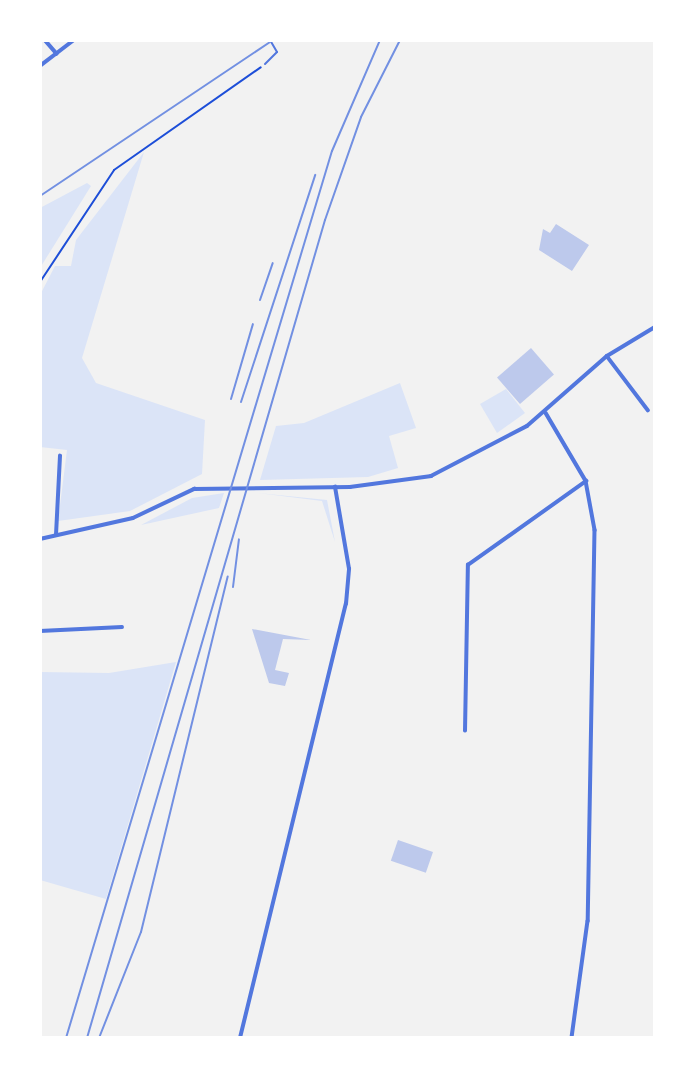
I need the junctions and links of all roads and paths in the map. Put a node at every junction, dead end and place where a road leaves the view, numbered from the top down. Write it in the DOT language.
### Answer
graph roads {
  1 [pos="45,40"];
  2 [pos="74,40"];
  3 [pos="270,40"];
  4 [pos="57,54"];
  5 [pos="265,64"];
  6 [pos="40,66"];
  7 [pos="40,282"];
  8 [pos="655,327"];
  9 [pos="607,356"];
  10 [pos="648,410"];
  11 [pos="545,412"];
  12 [pos="60,456"];
  13 [pos="586,481"];
  14 [pos="335,488"];
  15 [pos="55,536"];
  16 [pos="40,539"];
  17 [pos="122,627"];
  18 [pos="40,631"];
  19 [pos="465,731"];
  20 [pos="240,1038"];
  21 [pos="572,1038"];
  1 -- 4 [label="street"];
  2 -- 4 [label="street"];
  3 -- 5 [label="lane"];
  4 -- 6 [label="street"];
  5 -- 7 [label="path"];
  8 -- 9 [label="street"];
  9 -- 10 [label="street"];
  9 -- 11 [label="street"];
  11 -- 13 [label="street"];
  11 -- 14 [label="street"];
  12 -- 15 [label="street"];
  13 -- 19 [label="street"];
  13 -- 21 [label="street"];
  14 -- 15 [label="street"];
  14 -- 20 [label="street"];
  15 -- 16 [label="street"];
  17 -- 18 [label="street"];
}
